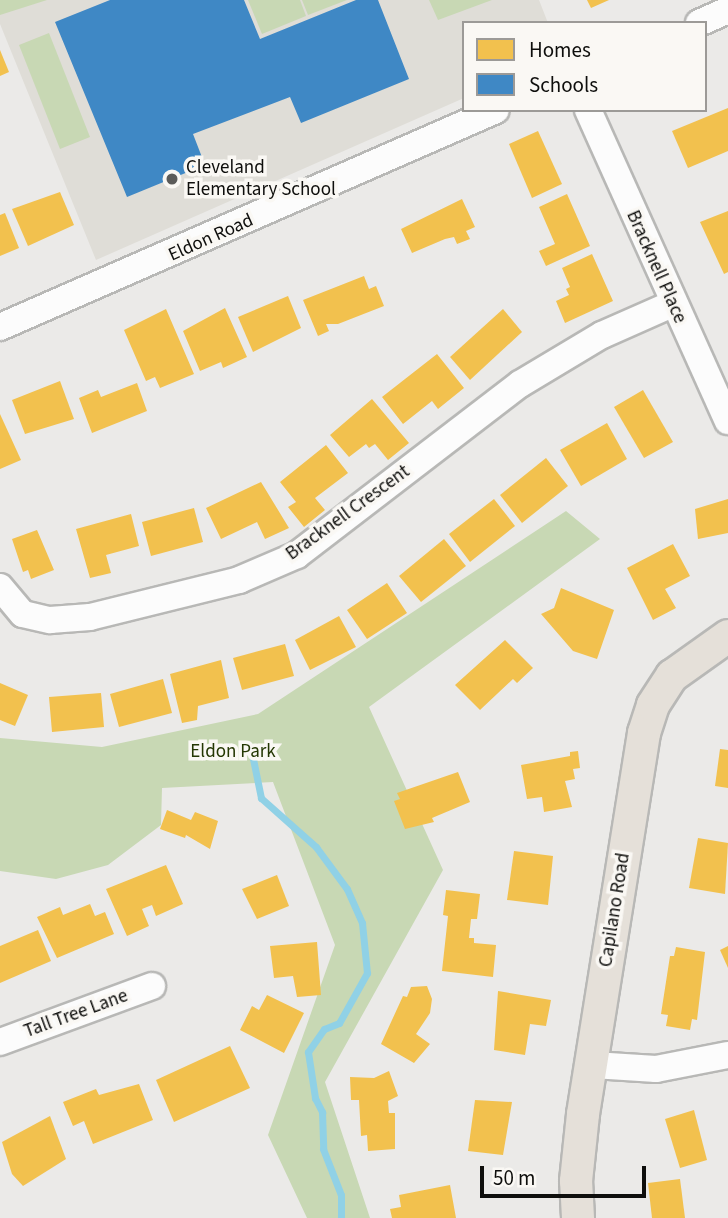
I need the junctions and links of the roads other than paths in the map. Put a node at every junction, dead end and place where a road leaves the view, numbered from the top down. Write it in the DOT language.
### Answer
graph roads {
  1 [pos="491,112"];
  2 [pos="588,112"];
  3 [pos="671,304"];
  4 [pos="0,327"];
  5 [pos="728,421"];
  6 [pos="0,587"];
  7 [pos="728,636"];
  8 [pos="152,986"];
  9 [pos="0,1042"];
  10 [pos="728,1055"];
  11 [pos="593,1065"];
  12 [pos="578,1218"];
  1 -- 4 [label="street, Eldon Road"];
  2 -- 3 [label="street, Bracknell Place"];
  3 -- 5 [label="street, Bracknell Place"];
  3 -- 6 [label="street, Bracknell Crescent"];
  7 -- 11 [label="main road, Capilano Road"];
  8 -- 9 [label="street, Tall Tree Lane"];
  10 -- 11 [label="street"];
  11 -- 12 [label="main road, Capilano Road"];
}
